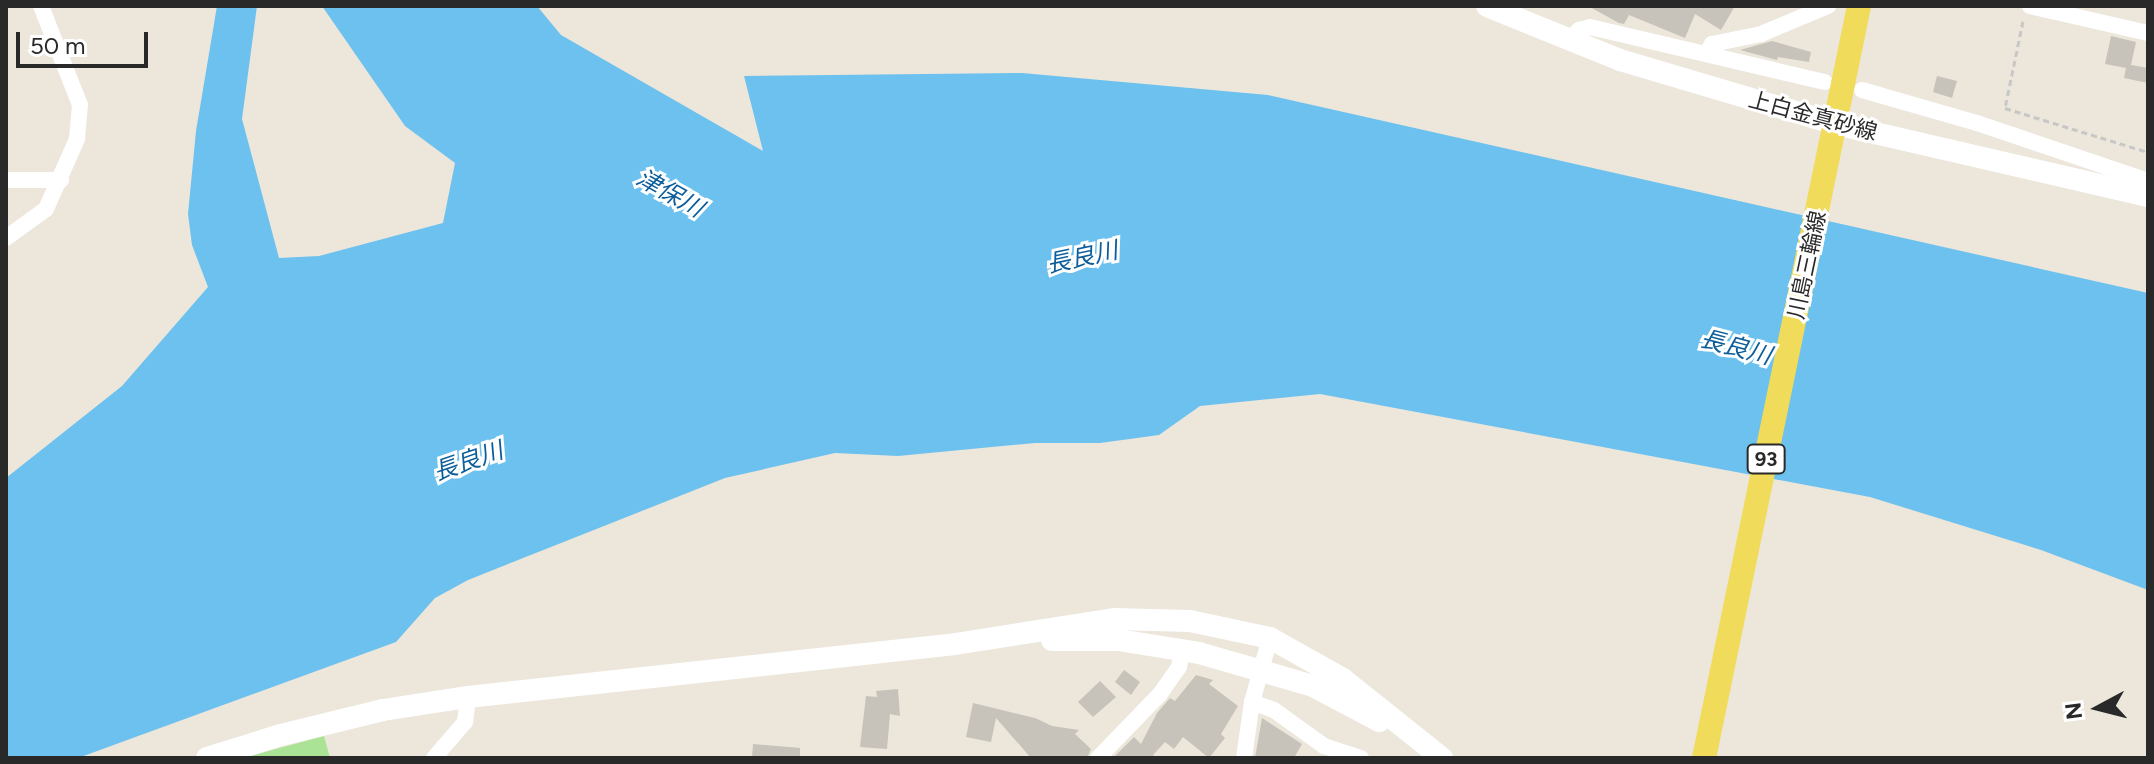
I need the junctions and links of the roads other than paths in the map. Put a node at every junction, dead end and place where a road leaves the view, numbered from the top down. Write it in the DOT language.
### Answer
graph roads {
  1 [pos="41,6"];
  2 [pos="1487,6"];
  3 [pos="1828,6"];
  4 [pos="1859,6"];
  5 [pos="2026,13"];
  6 [pos="2148,33"];
  7 [pos="1568,41"];
  8 [pos="1706,54"];
  9 [pos="1825,82"];
  10 [pos="1862,90"];
  11 [pos="1836,124"];
  12 [pos="6,180"];
  13 [pos="61,180"];
  14 [pos="2148,181"];
  15 [pos="2148,196"];
  16 [pos="6,238"];
  17 [pos="1270,638"];
  18 [pos="955,644"];
  19 [pos="1182,651"];
  20 [pos="1259,669"];
  21 [pos="468,697"];
  22 [pos="1252,702"];
  23 [pos="207,758"];
  24 [pos="434,758"];
  25 [pos="1098,758"];
  26 [pos="1244,758"];
  27 [pos="1361,758"];
  28 [pos="1442,758"];
  29 [pos="1704,758"];
  1 -- 13 [label="street"];
  2 -- 7 [label="street, 上白金真砂線"];
  3 -- 8 [label="street"];
  4 -- 11 [label="main road, 川島三輪線 / 93"];
  5 -- 6 [label="street"];
  7 -- 8 [label="street"];
  7 -- 11 [label="street, 上白金真砂線"];
  8 -- 9 [label="street"];
  10 -- 14 [label="street"];
  11 -- 15 [label="street, 上白金真砂線"];
  11 -- 29 [label="main road, 川島三輪線 / 93"];
  12 -- 13 [label="street"];
  13 -- 16 [label="street"];
  17 -- 18 [label="street"];
  17 -- 20 [label="street"];
  17 -- 28 [label="street"];
  18 -- 19 [label="street"];
  18 -- 21 [label="street"];
  19 -- 20 [label="street"];
  19 -- 25 [label="street"];
  20 -- 22 [label="street"];
  20 -- 28 [label="street"];
  21 -- 23 [label="street"];
  21 -- 24 [label="street"];
  22 -- 26 [label="street"];
  22 -- 27 [label="street"];
}
